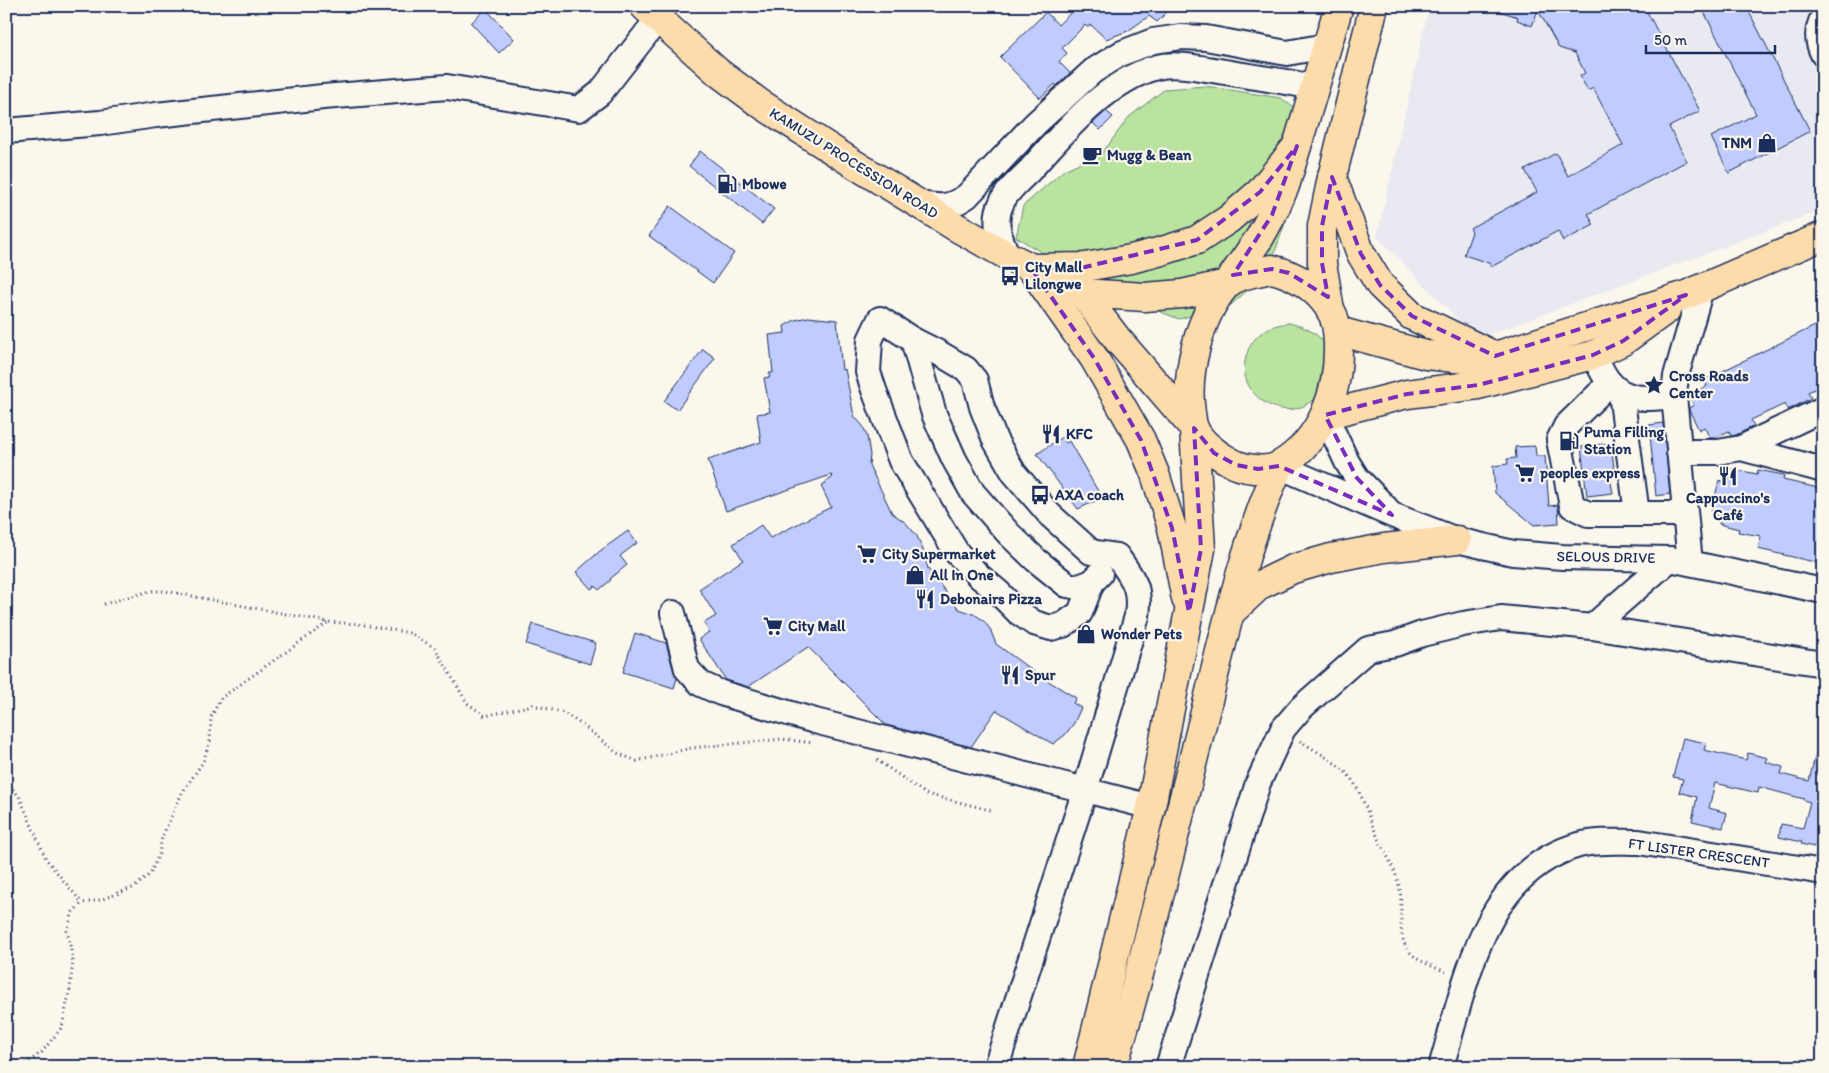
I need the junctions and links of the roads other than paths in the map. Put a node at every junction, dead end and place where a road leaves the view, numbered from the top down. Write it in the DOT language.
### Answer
graph roads {
  1 [pos="1338,6"];
  2 [pos="1374,6"];
  3 [pos="655,11"];
  4 [pos="1823,16"];
  5 [pos="1326,46"];
  6 [pos="1823,54"];
  7 [pos="1314,87"];
  8 [pos="6,131"];
  9 [pos="1297,146"];
  10 [pos="1332,177"];
  11 [pos="919,204"];
  12 [pos="1823,236"];
  13 [pos="1020,262"];
  14 [pos="1228,284"];
  15 [pos="1693,292"];
  16 [pos="1082,293"];
  17 [pos="1334,320"];
  18 [pos="913,340"];
  19 [pos="1593,355"];
  20 [pos="1495,356"];
  21 [pos="1616,388"];
  22 [pos="1674,396"];
  23 [pos="1823,409"];
  24 [pos="1325,415"];
  25 [pos="1194,428"];
  26 [pos="1741,448"];
  27 [pos="1679,452"];
  28 [pos="1278,466"];
  29 [pos="1823,470"];
  30 [pos="1637,514"];
  31 [pos="1685,514"];
  32 [pos="1392,515"];
  33 [pos="1457,540"];
  34 [pos="1117,556"];
  35 [pos="1680,561"];
  36 [pos="1092,582"];
  37 [pos="1823,591"];
  38 [pos="1188,612"];
  39 [pos="673,613"];
  40 [pos="1230,613"];
  41 [pos="1592,627"];
  42 [pos="1823,664"];
  43 [pos="1086,790"];
  44 [pos="1151,807"];
  45 [pos="1823,872"];
  46 [pos="996,1067"];
  47 [pos="1087,1067"];
  48 [pos="1113,1067"];
  49 [pos="1168,1067"];
  50 [pos="1441,1067"];
  1 -- 5 [label="main road"];
  2 -- 10 [label="main road"];
  3 -- 8 [label="street"];
  3 -- 11 [label="main road, KAMUZU PROCESSION ROAD"];
  4 -- 6 [label="street"];
  5 -- 7 [label="main road"];
  5 -- 11 [label="street"];
  7 -- 9 [label="main road"];
  7 -- 13 [label="street"];
  9 -- 13 [label="main road"];
  9 -- 14 [label="main road"];
  10 -- 17 [label="main road"];
  10 -- 20 [label="main road"];
  11 -- 13 [label="main road, KAMUZU PROCESSION ROAD"];
  12 -- 15 [label="main road"];
  13 -- 16 [label="main road, KAMUZU PROCESSION ROAD"];
  13 -- 38 [label="main road"];
  14 -- 16 [label="main road"];
  14 -- 17 [label="main road"];
  14 -- 25 [label="main road"];
  15 -- 19 [label="main road"];
  15 -- 20 [label="main road"];
  15 -- 22 [label="street"];
  16 -- 25 [label="main road"];
  17 -- 20 [label="main road"];
  17 -- 24 [label="main road"];
  18 -- 34 [label="street"];
  18 -- 36 [label="street"];
  18 -- 36 [label="street"];
  19 -- 21 [label="street"];
  19 -- 24 [label="main road"];
  21 -- 22 [label="street"];
  21 -- 30 [label="street"];
  21 -- 30 [label="street"];
  22 -- 27 [label="street"];
  23 -- 26 [label="street"];
  24 -- 28 [label="main road"];
  24 -- 32 [label="street, SELOUS DRIVE"];
  25 -- 28 [label="main road"];
  25 -- 38 [label="main road"];
  26 -- 27 [label="street"];
  26 -- 29 [label="street"];
  27 -- 31 [label="street"];
  28 -- 32 [label="street, SELOUS DRIVE"];
  28 -- 40 [label="main road"];
  30 -- 31 [label="street"];
  31 -- 35 [label="street"];
  32 -- 33 [label="street, SELOUS DRIVE"];
  33 -- 35 [label="street, SELOUS DRIVE"];
  33 -- 40 [label="main road"];
  34 -- 36 [label="street"];
  34 -- 43 [label="street"];
  35 -- 37 [label="street, SELOUS DRIVE"];
  35 -- 41 [label="street"];
  38 -- 44 [label="main road"];
  39 -- 43 [label="street"];
  40 -- 48 [label="main road"];
  41 -- 42 [label="street"];
  41 -- 49 [label="street"];
  43 -- 44 [label="street"];
  43 -- 46 [label="street"];
  44 -- 47 [label="main road"];
  45 -- 50 [label="street, FT LISTER CRESCENT"];
}
